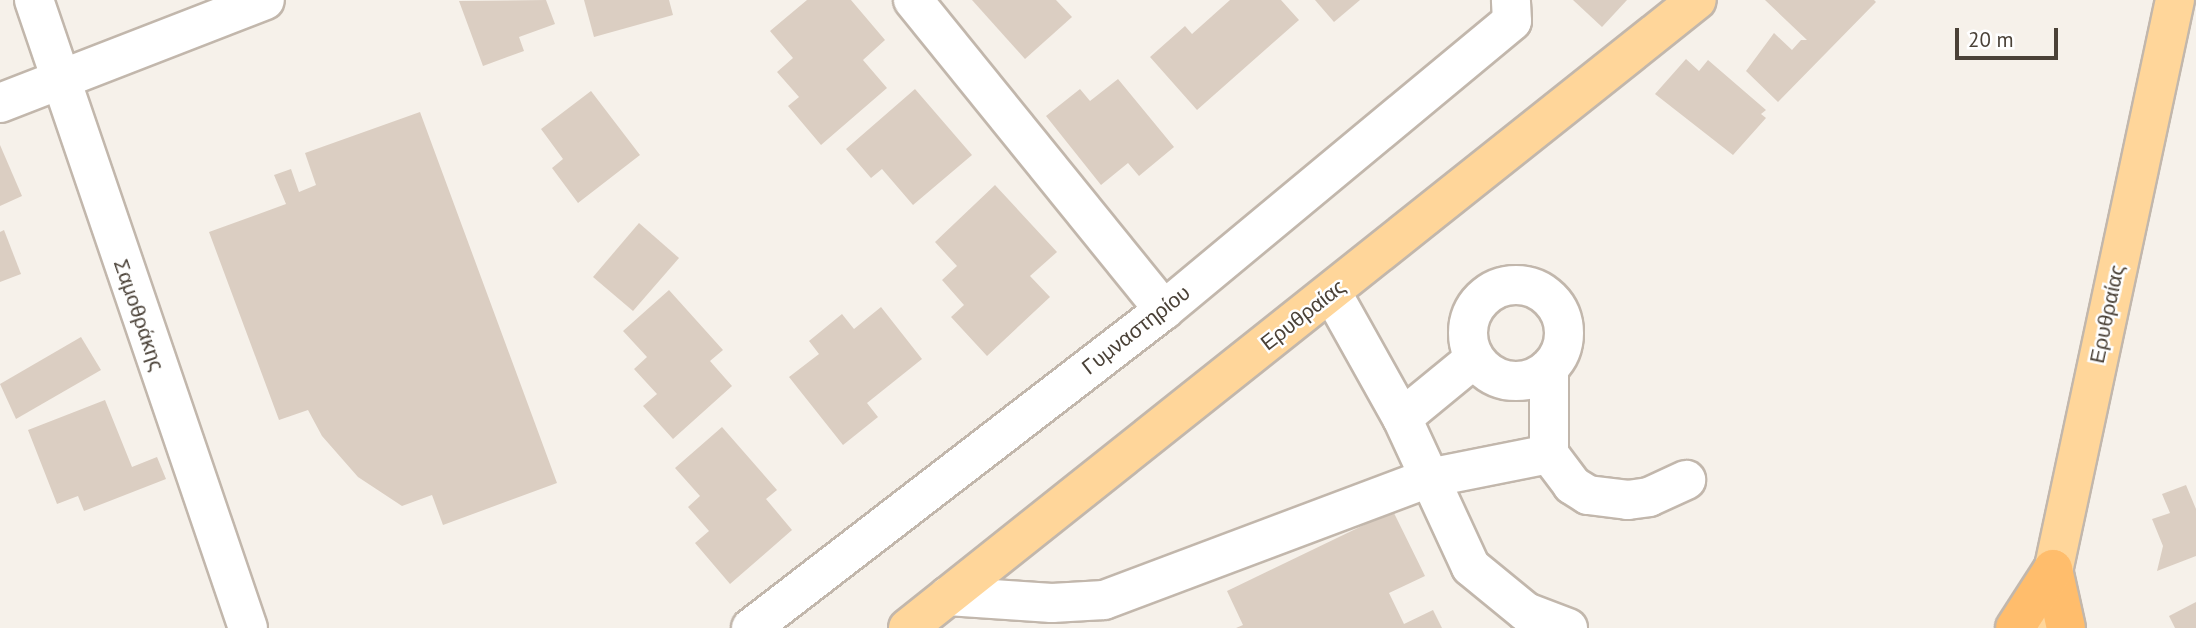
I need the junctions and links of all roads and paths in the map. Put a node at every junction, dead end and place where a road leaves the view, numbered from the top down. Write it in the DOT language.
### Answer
graph roads {
  1 [pos="34,0"];
  2 [pos="265,0"];
  3 [pos="913,0"];
  4 [pos="1697,0"];
  5 [pos="2158,0"];
  6 [pos="2175,0"];
  7 [pos="2196,4"];
  8 [pos="1512,10"];
  9 [pos="2165,43"];
  10 [pos="60,80"];
  11 [pos="0,103"];
  12 [pos="1332,293"];
  13 [pos="1164,310"];
  14 [pos="1475,358"];
  15 [pos="1549,368"];
  16 [pos="1402,418"];
  17 [pos="1549,454"];
  18 [pos="1429,478"];
  19 [pos="1686,480"];
  20 [pos="2053,569"];
  21 [pos="948,596"];
  22 [pos="248,628"];
  23 [pos="751,628"];
  24 [pos="908,628"];
  25 [pos="1568,628"];
  26 [pos="2015,628"];
  27 [pos="2041,628"];
  28 [pos="2066,628"];
  1 -- 10 [label="street, Σαμοθράκης"];
  2 -- 10 [label="street"];
  3 -- 13 [label="street"];
  4 -- 12 [label="main road, Ερυθραίας"];
  5 -- 9 [label="main road"];
  6 -- 9 [label="main road, Ερυθραίας"];
  7 -- 9 [label="main road"];
  8 -- 13 [label="street, Γυμναστηρίου"];
  9 -- 20 [label="main road, Ερυθραίας"];
  10 -- 11 [label="street"];
  10 -- 22 [label="street, Σαμοθράκης"];
  12 -- 16 [label="street"];
  12 -- 21 [label="main road, Ερυθραίας"];
  13 -- 23 [label="street, Γυμναστηρίου"];
  14 -- 15 [label="street"];
  14 -- 15 [label="street"];
  14 -- 16 [label="street"];
  15 -- 17 [label="street"];
  16 -- 18 [label="street"];
  17 -- 18 [label="street"];
  17 -- 19 [label="street"];
  18 -- 21 [label="street"];
  18 -- 25 [label="street"];
  20 -- 26 [label="highway"];
  20 -- 27 [label="main road, Ερυθραίας"];
  20 -- 28 [label="highway"];
  21 -- 24 [label="main road, Ερυθραίας"];
}
